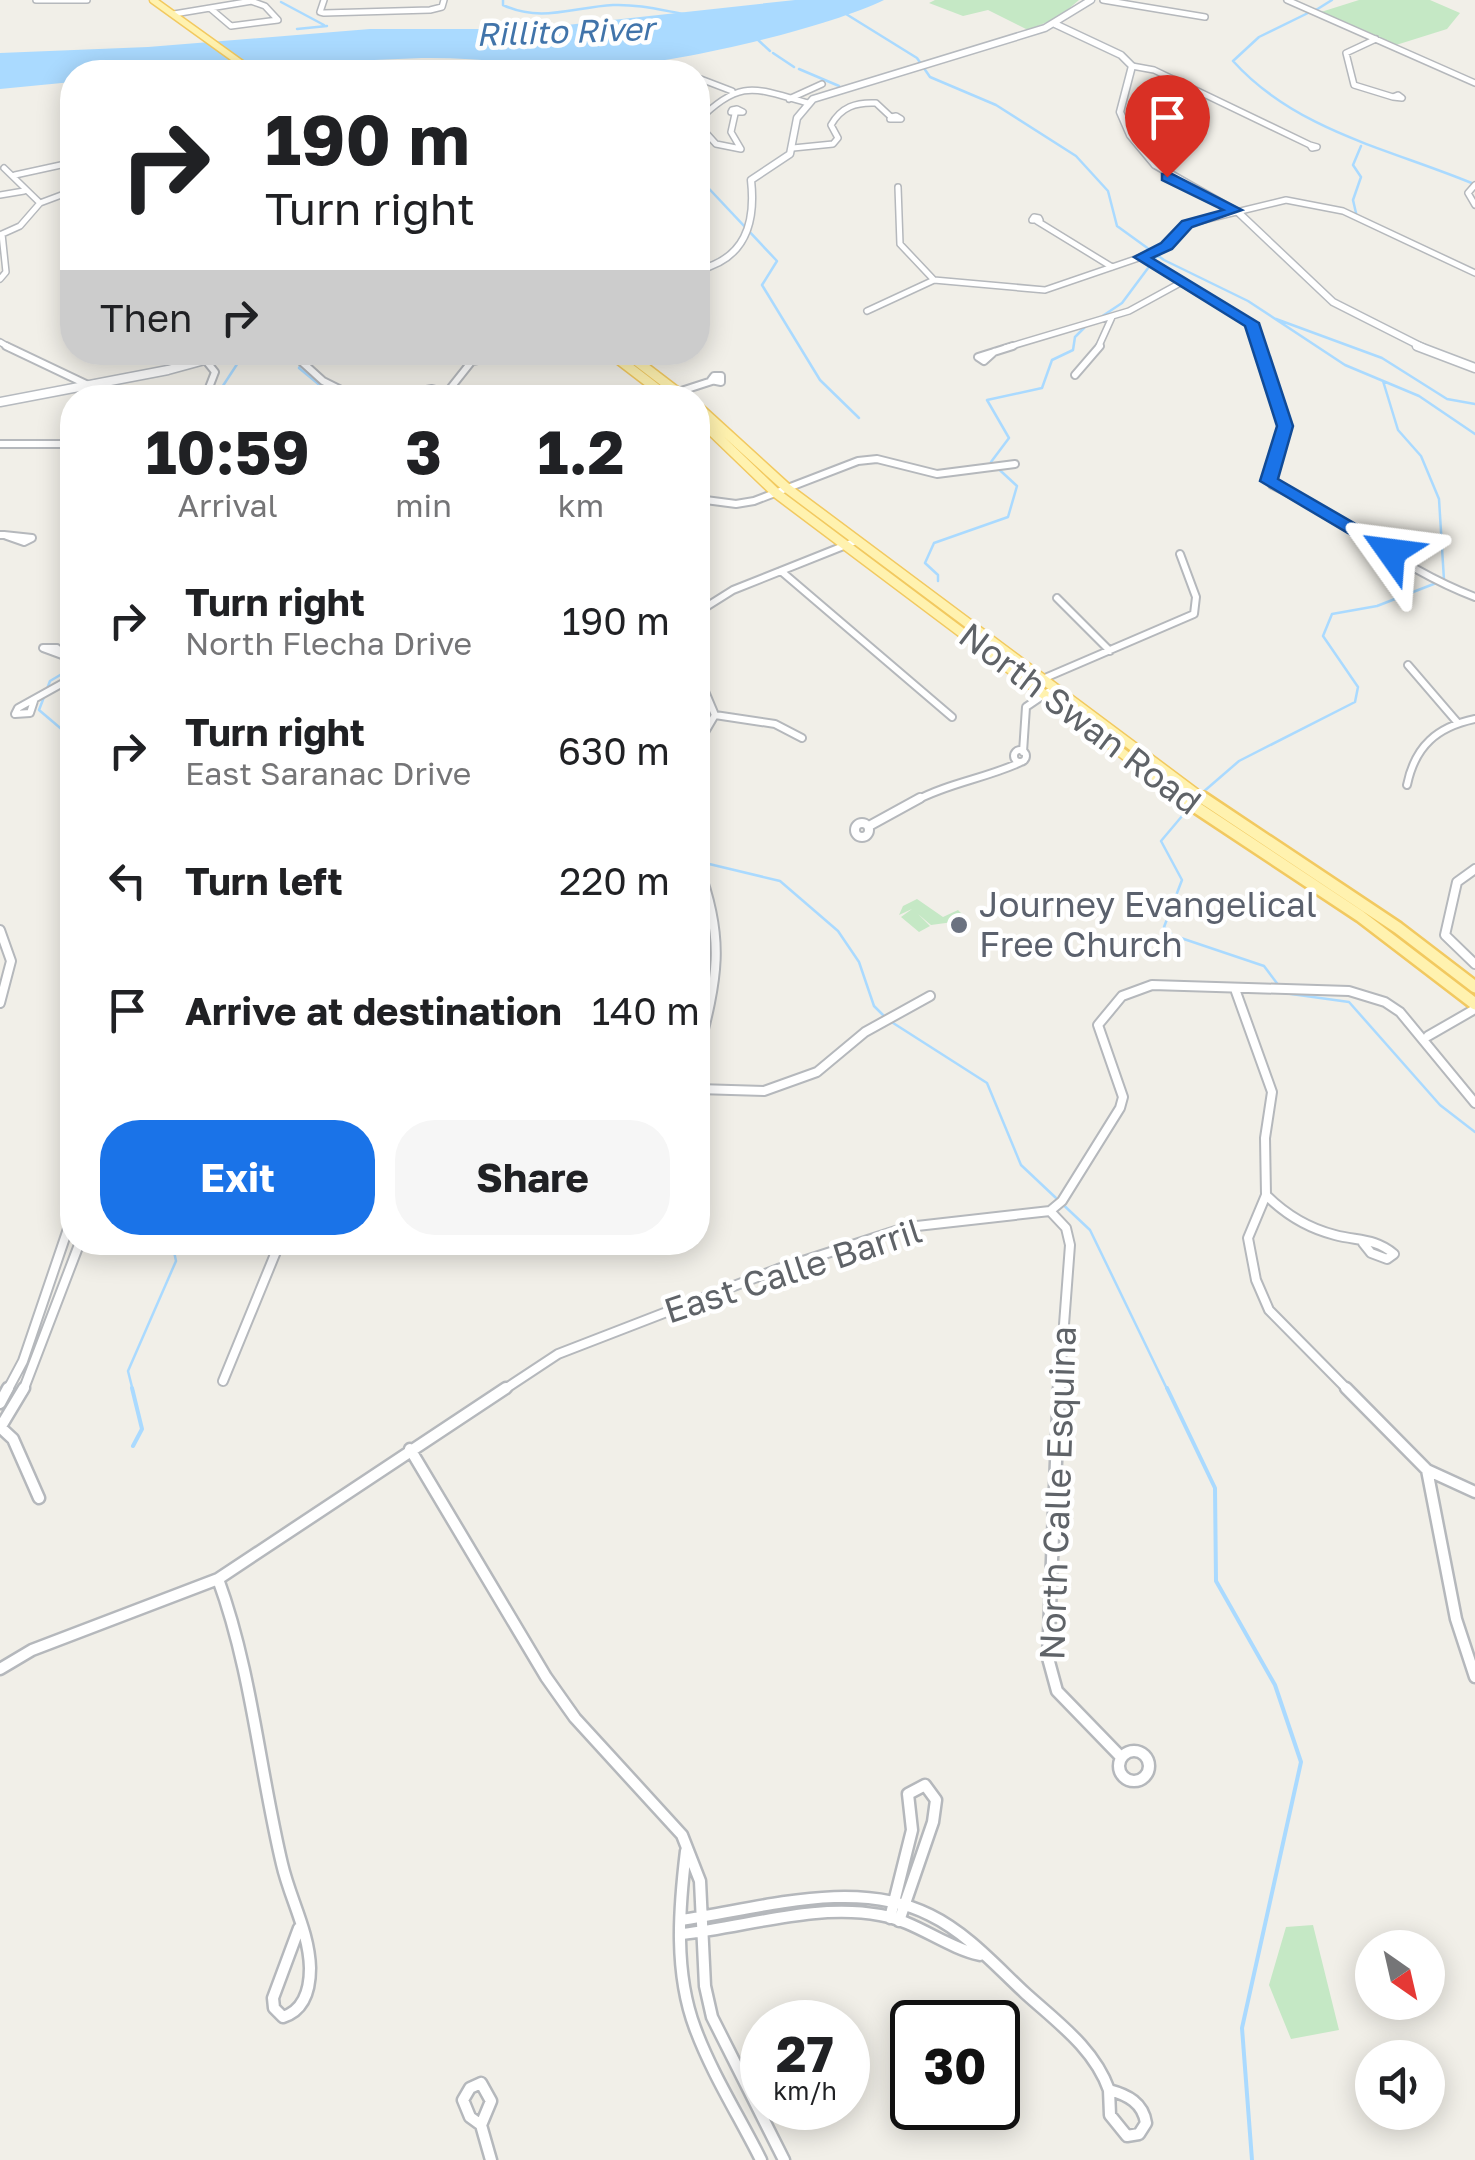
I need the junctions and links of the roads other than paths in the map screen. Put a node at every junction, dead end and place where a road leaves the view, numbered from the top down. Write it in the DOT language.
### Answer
graph roads {
  1 [pos="36,0"];
  2 [pos="56,0"];
  3 [pos="69,0"];
  4 [pos="87,0"];
  5 [pos="143,0"];
  6 [pos="154,0"];
  7 [pos="314,0"];
  8 [pos="356,0"];
  9 [pos="387,0"];
  10 [pos="444,0"];
  11 [pos="1090,0"];
  12 [pos="1103,0"];
  13 [pos="1287,0"];
  14 [pos="250,1"];
  15 [pos="418,1"];
  16 [pos="323,3"];
  17 [pos="212,10"];
  18 [pos="416,10"];
  19 [pos="384,11"];
  20 [pos="352,12"];
  21 [pos="175,15"];
  22 [pos="1205,17"];
  23 [pos="1055,24"];
  24 [pos="1376,39"];
  25 [pos="228,60"];
  26 [pos="232,60"];
  27 [pos="1132,66"];
  28 [pos="710,83"];
  29 [pos="1475,83"];
  30 [pos="822,84"];
  31 [pos="732,91"];
  32 [pos="1393,97"];
  33 [pos="789,99"];
  34 [pos="808,102"];
  35 [pos="710,112"];
  36 [pos="735,114"];
  37 [pos="891,117"];
  38 [pos="710,135"];
  39 [pos="1310,145"];
  40 [pos="793,148"];
  41 [pos="60,165"];
  42 [pos="1,166"];
  43 [pos="15,175"];
  44 [pos="1475,185"];
  45 [pos="898,187"];
  46 [pos="24,191"];
  47 [pos="0,195"];
  48 [pos="60,195"];
  49 [pos="40,203"];
  50 [pos="1475,206"];
  51 [pos="1235,210"];
  52 [pos="1037,221"];
  53 [pos="1,235"];
  54 [pos="1141,257"];
  55 [pos="710,265"];
  56 [pos="1112,267"];
  57 [pos="1475,273"];
  58 [pos="0,279"];
  59 [pos="934,280"];
  60 [pos="1182,282"];
  61 [pos="867,311"];
  62 [pos="1112,317"];
  63 [pos="0,342"];
  64 [pos="994,352"];
  65 [pos="184,365"];
  66 [pos="305,365"];
  67 [pos="469,365"];
  68 [pos="628,365"];
  69 [pos="640,365"];
  70 [pos="1475,368"];
  71 [pos="1075,374"];
  72 [pos="712,381"];
  73 [pos="88,385"];
  74 [pos="331,385"];
  75 [pos="453,385"];
  76 [pos="660,385"];
  77 [pos="664,385"];
  78 [pos="703,385"];
  79 [pos="60,390"];
  80 [pos="0,402"];
  81 [pos="710,417"];
  82 [pos="710,430"];
  83 [pos="0,444"];
  84 [pos="60,444"];
  85 [pos="989,468"];
  86 [pos="788,489"];
  87 [pos="776,493"];
  88 [pos="710,501"];
  89 [pos="856,541"];
  90 [pos="844,546"];
  91 [pos="1180,554"];
  92 [pos="781,571"];
  93 [pos="1475,597"];
  94 [pos="1057,598"];
  95 [pos="710,604"];
  96 [pos="1110,651"];
  97 [pos="1408,666"];
  98 [pos="1039,680"];
  99 [pos="60,685"];
  100 [pos="1052,690"];
  101 [pos="34,701"];
  102 [pos="710,704"];
  103 [pos="715,715"];
  104 [pos="952,717"];
  105 [pos="1475,719"];
  106 [pos="1457,722"];
  107 [pos="710,724"];
  108 [pos="802,738"];
  109 [pos="1406,785"];
  110 [pos="869,826"];
  111 [pos="1475,869"];
  112 [pos="710,898"];
  113 [pos="0,930"];
  114 [pos="1475,964"];
  115 [pos="1475,987"];
  116 [pos="1234,989"];
  117 [pos="930,996"];
  118 [pos="0,1003"];
  119 [pos="1475,1007"];
  120 [pos="710,1010"];
  121 [pos="1428,1036"];
  122 [pos="710,1089"];
  123 [pos="1475,1103"];
  124 [pos="1266,1195"];
  125 [pos="1050,1211"];
  126 [pos="1363,1242"];
  127 [pos="60,1252"];
  128 [pos="75,1255"];
  129 [pos="277,1255"];
  130 [pos="223,1381"];
  131 [pos="0,1403"];
  132 [pos="0,1428"];
  133 [pos="410,1449"];
  134 [pos="1427,1470"];
  135 [pos="1475,1492"];
  136 [pos="38,1498"];
  137 [pos="218,1578"];
  138 [pos="0,1669"];
  139 [pos="1475,1677"];
  140 [pos="1120,1756"];
  141 [pos="687,1846"];
  142 [pos="899,1904"];
  143 [pos="702,1916"];
  144 [pos="682,1920"];
  145 [pos="894,1920"];
  146 [pos="299,1928"];
  147 [pos="702,1933"];
  148 [pos="682,1934"];
  149 [pos="980,1954"];
  150 [pos="1109,2090"];
  151 [pos="481,2125"];
  152 [pos="491,2160"];
  153 [pos="761,2160"];
  154 [pos="784,2160"];
  1 -- 4 [label="street"];
  2 -- 3 [label="street"];
  5 -- 25 [label="main road"];
  6 -- 21 [label="main road"];
  7 -- 16 [label="street"];
  8 -- 20 [label="street"];
  9 -- 19 [label="street"];
  10 -- 18 [label="street"];
  11 -- 23 [label="street"];
  12 -- 22 [label="street"];
  13 -- 24 [label="street"];
  14 -- 17 [label="street"];
  14 -- 17 [label="street"];
  15 -- 18 [label="street"];
  16 -- 20 [label="street"];
  17 -- 21 [label="street"];
  18 -- 19 [label="street"];
  19 -- 20 [label="street"];
  21 -- 26 [label="main road"];
  23 -- 27 [label="street"];
  23 -- 34 [label="street"];
  24 -- 29 [label="street"];
  24 -- 32 [label="street"];
  27 -- 39 [label="street"];
  27 -- 51 [label="street"];
  28 -- 31 [label="street"];
  30 -- 33 [label="street"];
  31 -- 33 [label="street"];
  31 -- 35 [label="street"];
  33 -- 34 [label="street"];
  34 -- 40 [label="street"];
  36 -- 38 [label="street"];
  37 -- 40 [label="street"];
  40 -- 55 [label="street"];
  41 -- 43 [label="street"];
  42 -- 43 [label="street"];
  43 -- 46 [label="street"];
  44 -- 50 [label="street"];
  45 -- 59 [label="street"];
  46 -- 47 [label="street"];
  46 -- 49 [label="street"];
  48 -- 49 [label="street"];
  49 -- 53 [label="street"];
  51 -- 54 [label="street"];
  51 -- 57 [label="street"];
  51 -- 70 [label="street"];
  52 -- 56 [label="street"];
  53 -- 58 [label="street"];
  54 -- 56 [label="street"];
  54 -- 60 [label="street"];
  56 -- 59 [label="street"];
  59 -- 61 [label="street"];
  60 -- 62 [label="street"];
  60 -- 93 [label="street"];
  62 -- 64 [label="street"];
  62 -- 71 [label="street"];
  63 -- 73 [label="street"];
  65 -- 73 [label="street"];
  66 -- 74 [label="street"];
  67 -- 75 [label="street"];
  68 -- 76 [label="main road"];
  69 -- 77 [label="main road"];
  72 -- 78 [label="street"];
  79 -- 80 [label="street"];
  81 -- 86 [label="main road, North Swan Road"];
  82 -- 87 [label="main road, North Swan Road"];
  83 -- 84 [label="street"];
  85 -- 86 [label="street"];
  86 -- 87 [label="street"];
  86 -- 89 [label="main road, North Swan Road"];
  87 -- 88 [label="street"];
  87 -- 90 [label="main road, North Swan Road"];
  89 -- 90 [label="street"];
  89 -- 98 [label="main road, North Swan Road"];
  90 -- 92 [label="street"];
  90 -- 98 [label="main road, North Swan Road"];
  91 -- 96 [label="street"];
  92 -- 95 [label="street"];
  92 -- 104 [label="street"];
  94 -- 96 [label="street"];
  96 -- 98 [label="street"];
  97 -- 106 [label="street"];
  98 -- 100 [label="main road, North Swan Road"];
  99 -- 101 [label="street"];
  100 -- 110 [label="street"];
  100 -- 115 [label="main road, North Swan Road"];
  100 -- 119 [label="main road, North Swan Road"];
  102 -- 103 [label="street"];
  103 -- 107 [label="street"];
  103 -- 108 [label="street"];
  105 -- 106 [label="street"];
  106 -- 109 [label="street"];
  111 -- 114 [label="street"];
  112 -- 120 [label="street"];
  113 -- 118 [label="street"];
  116 -- 121 [label="street"];
  116 -- 124 [label="street"];
  116 -- 125 [label="street"];
  117 -- 122 [label="street"];
  119 -- 121 [label="street"];
  121 -- 123 [label="street"];
  124 -- 126 [label="street"];
  124 -- 134 [label="street"];
  125 -- 133 [label="street, East Calle Barril"];
  125 -- 140 [label="street, North Calle Esquina"];
  127 -- 131 [label="street"];
  128 -- 132 [label="street"];
  129 -- 130 [label="street"];
  132 -- 136 [label="street"];
  133 -- 137 [label="street, East Calle Barril"];
  133 -- 141 [label="street"];
  134 -- 135 [label="street"];
  134 -- 139 [label="street"];
  137 -- 138 [label="street, East Calle Barril"];
  137 -- 146 [label="street"];
  141 -- 143 [label="street"];
  141 -- 144 [label="street"];
  142 -- 142 [label="street"];
  142 -- 143 [label="street"];
  142 -- 145 [label="street"];
  142 -- 149 [label="street"];
  143 -- 144 [label="street"];
  143 -- 147 [label="street"];
  144 -- 148 [label="street"];
  145 -- 147 [label="street"];
  145 -- 149 [label="street"];
  146 -- 146 [label="street"];
  147 -- 148 [label="street"];
  147 -- 154 [label="street"];
  148 -- 153 [label="street"];
  149 -- 150 [label="street"];
  151 -- 152 [label="street"];
}
